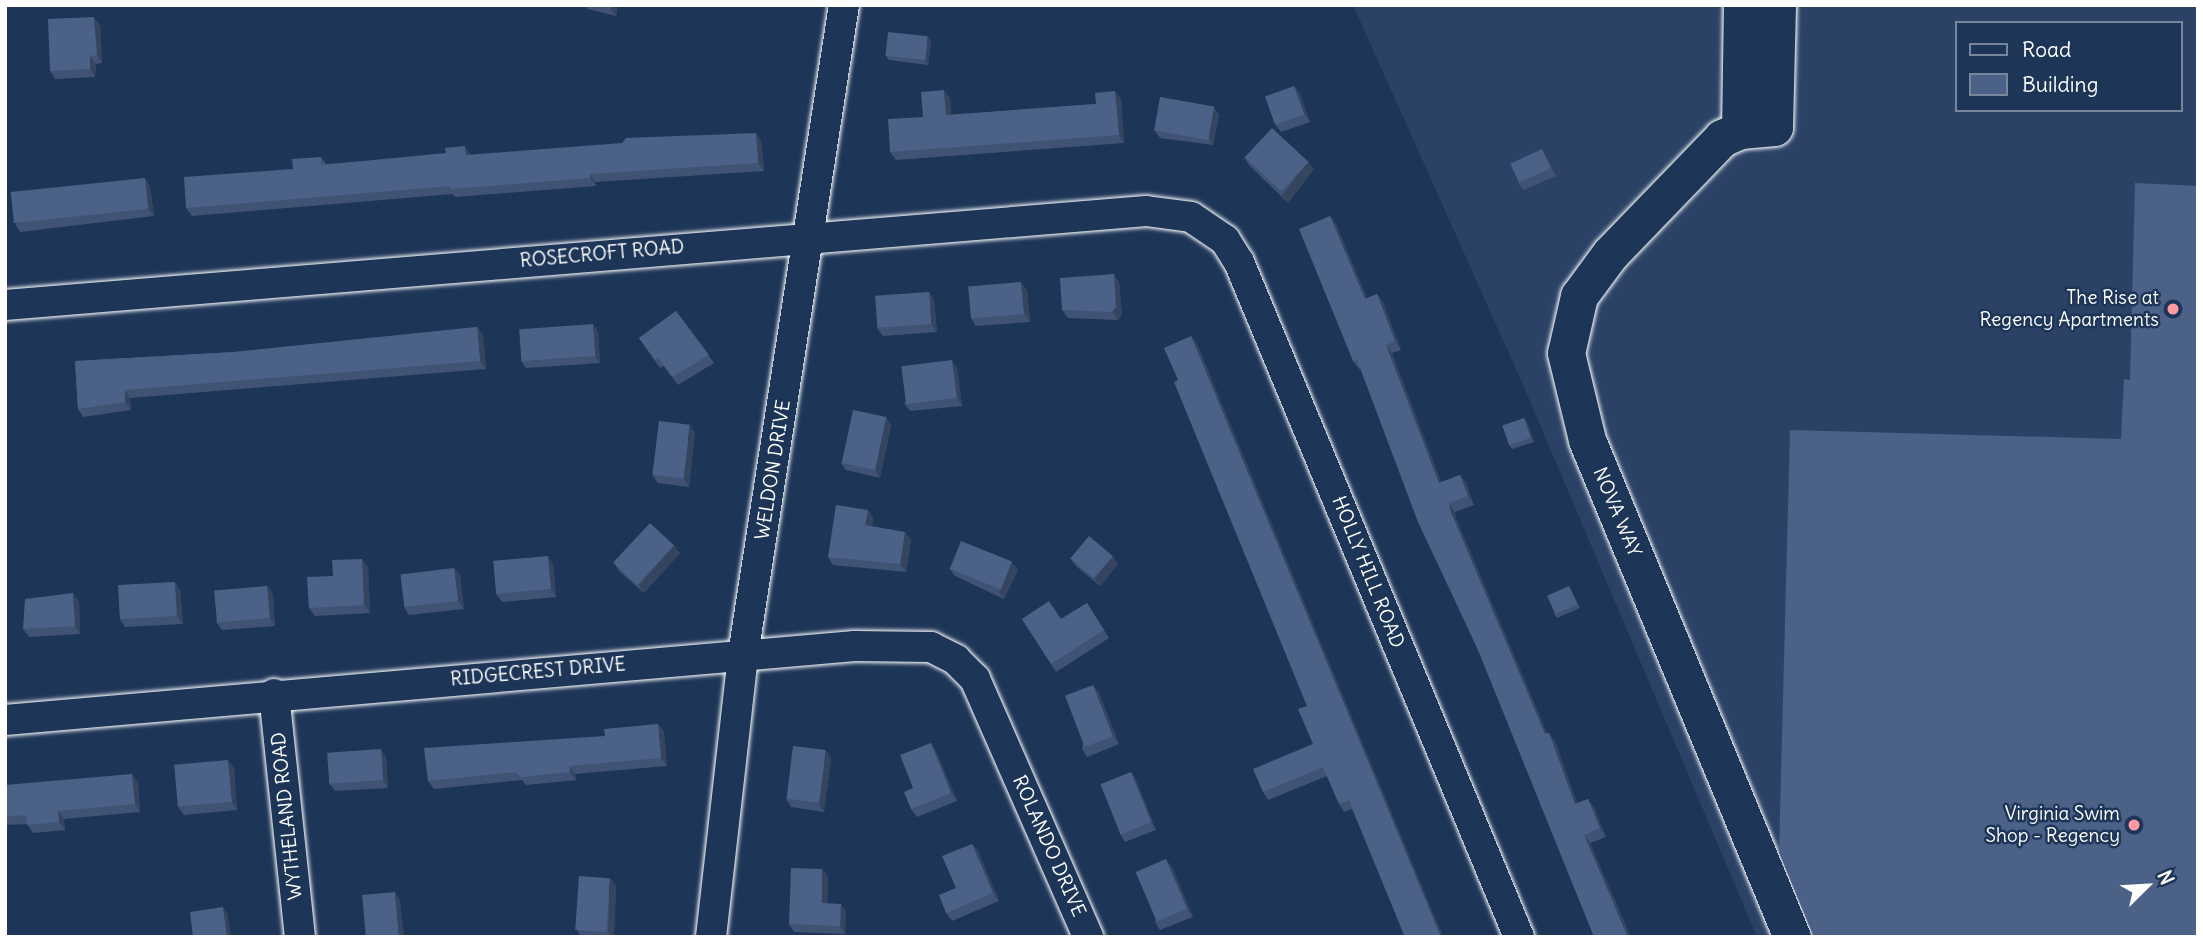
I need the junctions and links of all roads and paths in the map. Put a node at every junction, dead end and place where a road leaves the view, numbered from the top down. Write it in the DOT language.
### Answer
graph roads {
  1 [pos="844,5"];
  2 [pos="1742,5"];
  3 [pos="1777,5"];
  4 [pos="1757,128"];
  5 [pos="1198,220"];
  6 [pos="811,237"];
  7 [pos="5,305"];
  8 [pos="743,655"];
  9 [pos="274,694"];
  10 [pos="5,720"];
  11 [pos="1010,756"];
  12 [pos="300,937"];
  13 [pos="711,937"];
  14 [pos="1088,937"];
  15 [pos="1519,937"];
  16 [pos="1792,937"];
  1 -- 6 [label="street, WELDON DRIVE"];
  2 -- 4 [label="street"];
  3 -- 4 [label="street"];
  4 -- 16 [label="street, NOVA WAY"];
  5 -- 6 [label="street, ROSECROFT ROAD"];
  5 -- 15 [label="street, HOLLY HILL ROAD"];
  6 -- 7 [label="street, ROSECROFT ROAD"];
  6 -- 8 [label="street, WELDON DRIVE"];
  8 -- 9 [label="street, RIDGECREST DRIVE"];
  8 -- 11 [label="street, RIDGECREST DRIVE"];
  8 -- 13 [label="street, WELDON DRIVE"];
  9 -- 10 [label="street, RIDGECREST DRIVE"];
  9 -- 12 [label="street, WYTHELAND ROAD"];
  11 -- 14 [label="street, ROLANDO DRIVE"];
}
